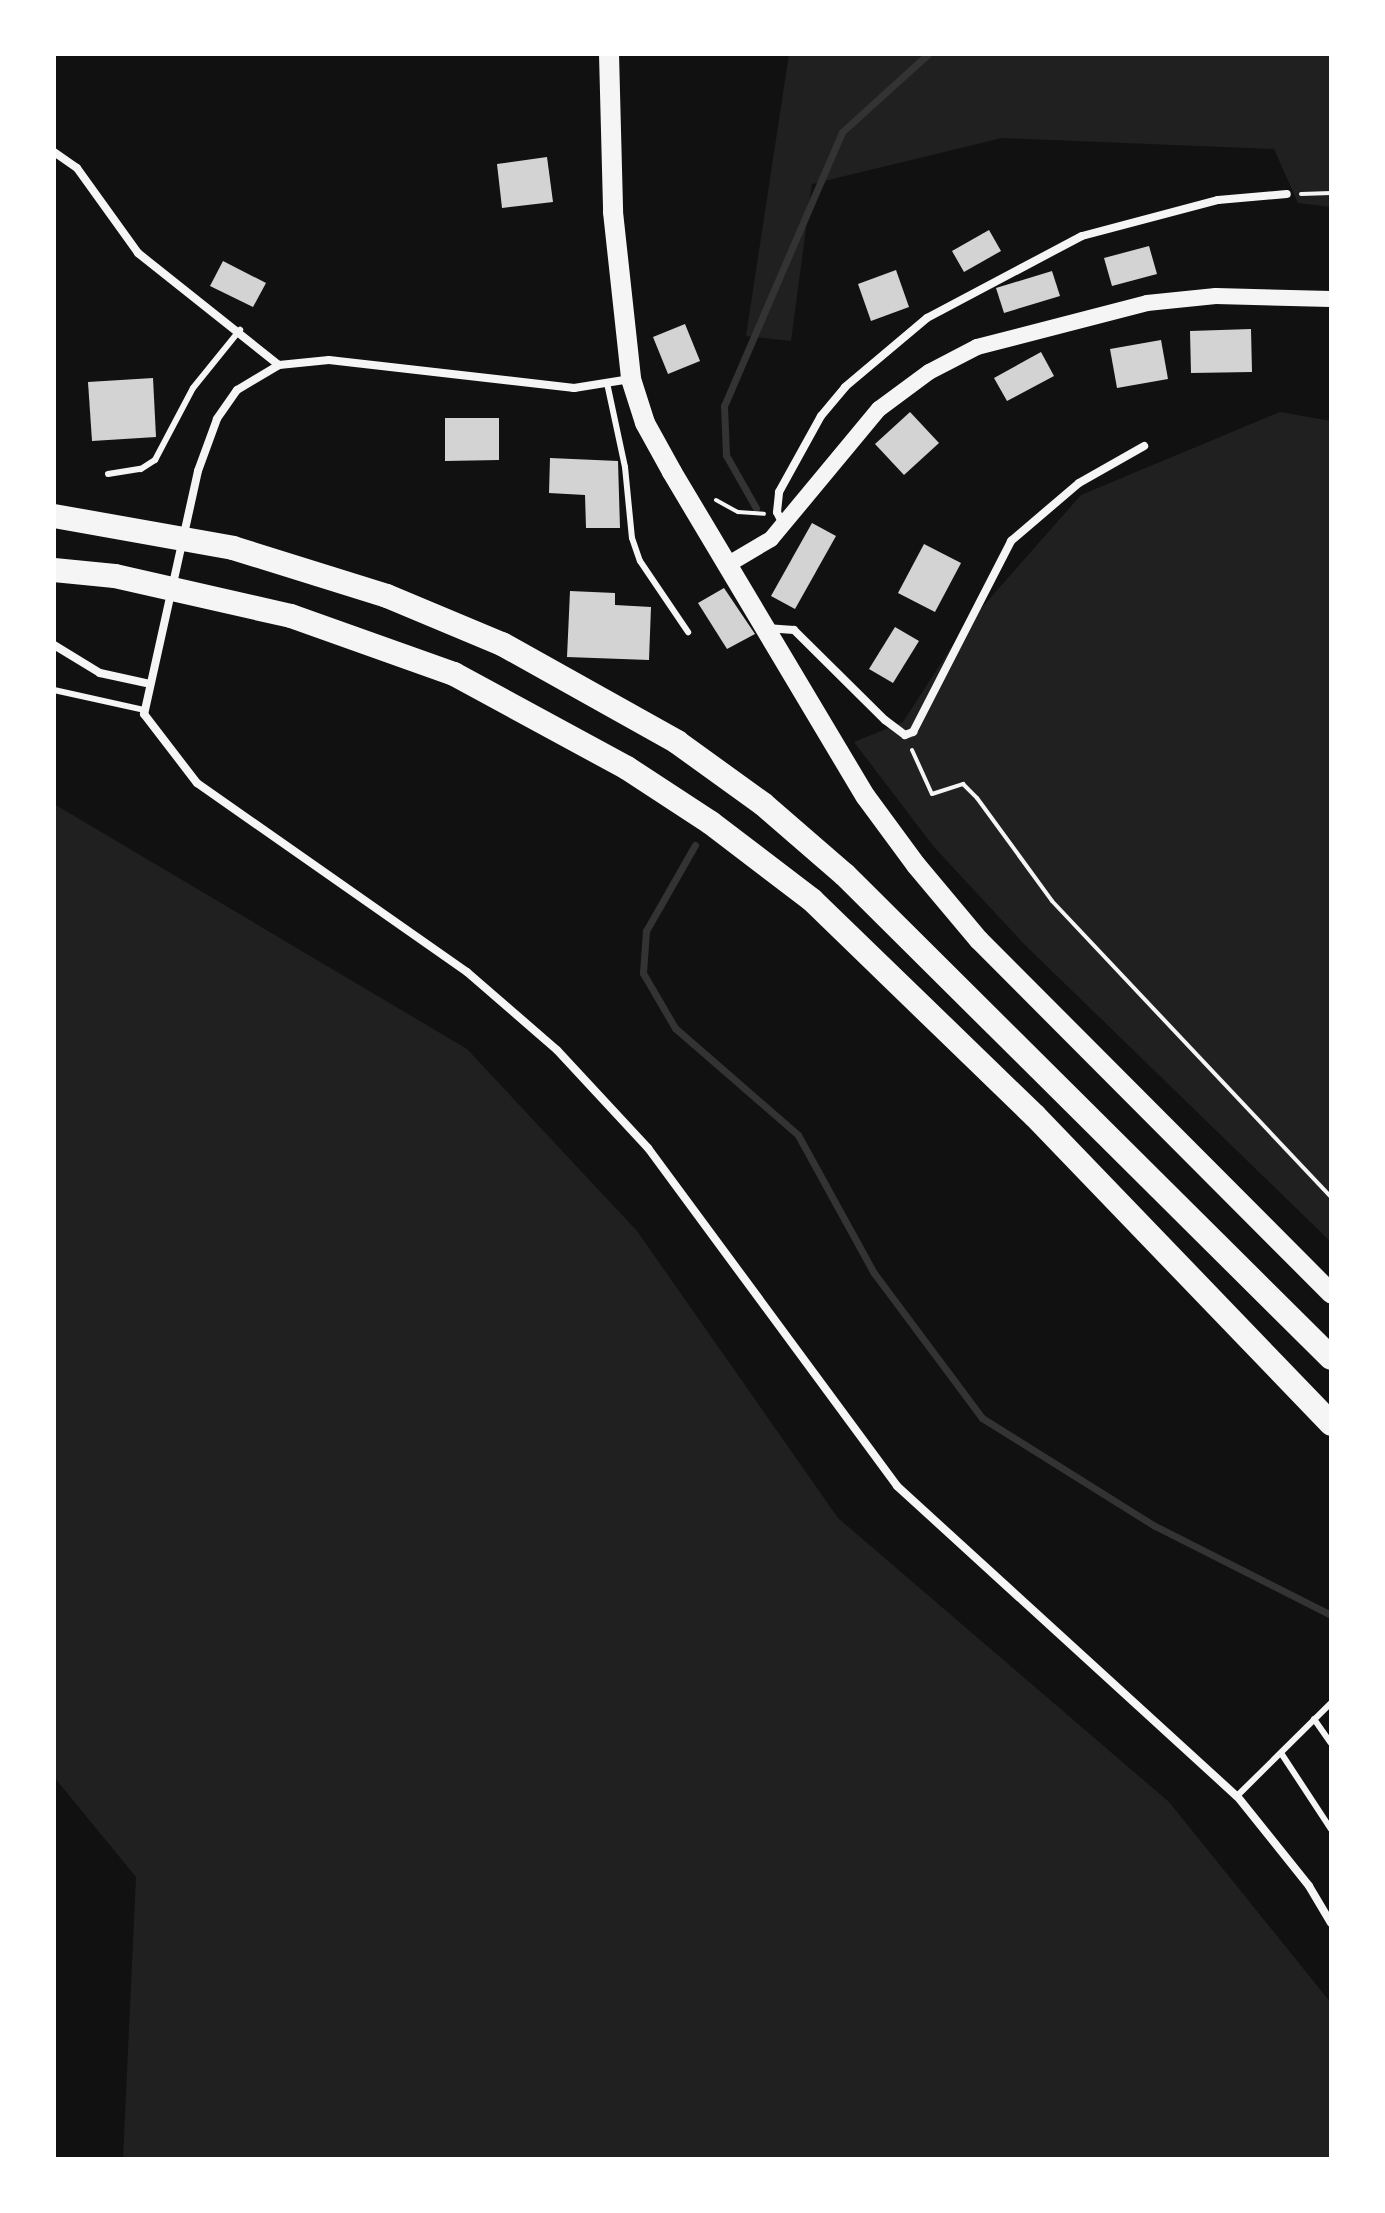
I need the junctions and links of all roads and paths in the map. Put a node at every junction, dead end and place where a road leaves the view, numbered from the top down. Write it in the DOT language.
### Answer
graph roads {
  1 [pos="609,54"];
  2 [pos="54,152"];
  3 [pos="1331,193"];
  4 [pos="1287,194"];
  5 [pos="1331,299"];
  6 [pos="240,330"];
  7 [pos="279,365"];
  8 [pos="631,379"];
  9 [pos="607,383"];
  10 [pos="1144,446"];
  11 [pos="108,474"];
  12 [pos="707,490"];
  13 [pos="758,514"];
  14 [pos="54,516"];
  15 [pos="784,524"];
  16 [pos="727,565"];
  17 [pos="54,570"];
  18 [pos="766,628"];
  19 [pos="688,632"];
  20 [pos="54,645"];
  21 [pos="150,684"];
  22 [pos="54,690"];
  23 [pos="144,710"];
  24 [pos="905,735"];
  25 [pos="1331,1197"];
  26 [pos="1331,1293"];
  27 [pos="1331,1358"];
  28 [pos="1331,1424"];
  29 [pos="1331,1703"];
  30 [pos="1314,1719"];
  31 [pos="1331,1743"];
  32 [pos="1281,1753"];
  33 [pos="1237,1796"];
  34 [pos="1331,1829"];
  35 [pos="1331,1923"];
  1 -- 8 [label="main road"];
  2 -- 6 [label="street"];
  3 -- 4 [label="path"];
  4 -- 15 [label="street"];
  5 -- 15 [label="main road"];
  6 -- 7 [label="street"];
  6 -- 11 [label="lane"];
  7 -- 9 [label="street"];
  7 -- 21 [label="street"];
  8 -- 9 [label="street"];
  8 -- 16 [label="main road"];
  9 -- 19 [label="lane"];
  10 -- 24 [label="street"];
  12 -- 13 [label="path"];
  14 -- 27 [label="highway"];
  15 -- 16 [label="main road"];
  16 -- 18 [label="main road"];
  17 -- 28 [label="highway"];
  18 -- 24 [label="street"];
  18 -- 26 [label="main road"];
  20 -- 21 [label="street"];
  21 -- 23 [label="street"];
  22 -- 23 [label="lane"];
  23 -- 33 [label="street"];
  24 -- 25 [label="path"];
  29 -- 30 [label="lane"];
  30 -- 31 [label="lane"];
  30 -- 32 [label="lane"];
  32 -- 33 [label="lane"];
  32 -- 34 [label="lane"];
  33 -- 35 [label="street"];
}
